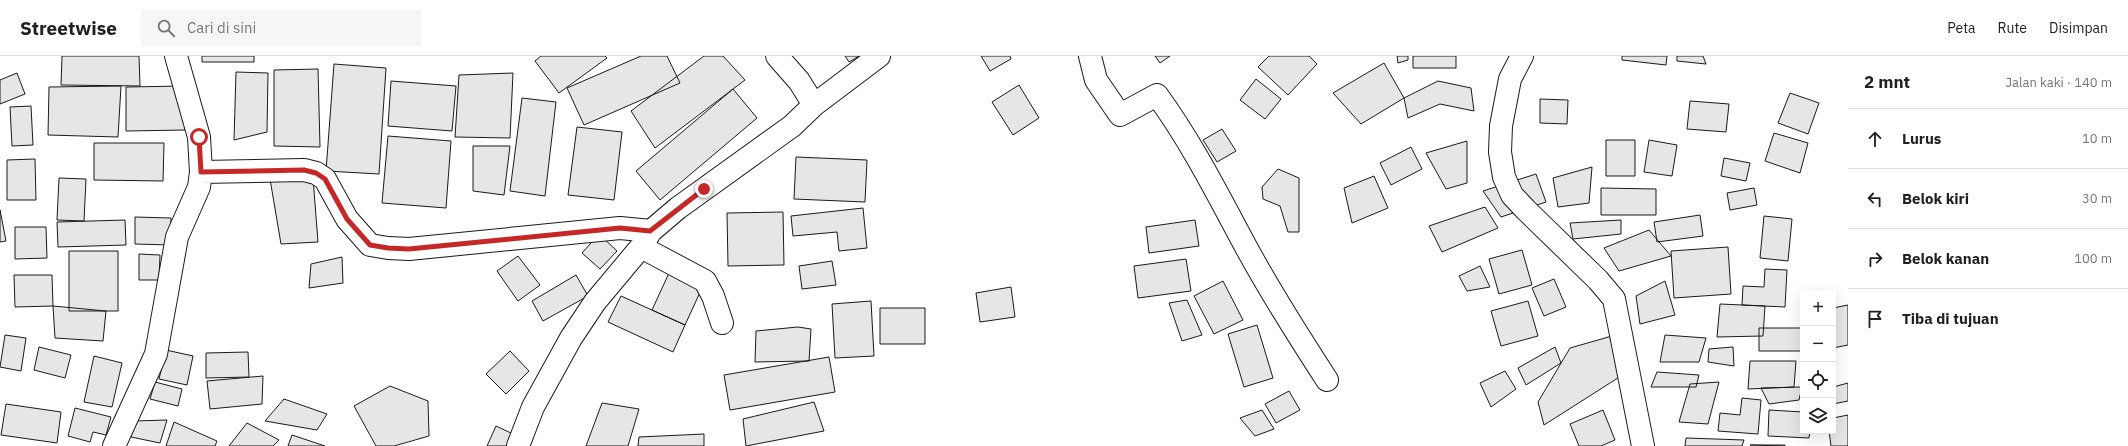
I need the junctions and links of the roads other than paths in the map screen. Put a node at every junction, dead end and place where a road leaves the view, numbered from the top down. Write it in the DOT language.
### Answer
graph roads {
  1 [pos="176,56"];
  2 [pos="777,56"];
  3 [pos="879,56"];
  4 [pos="1090,56"];
  5 [pos="1522,56"];
  6 [pos="814,105"];
  7 [pos="201,172"];
  8 [pos="646,239"];
  9 [pos="722,323"];
  10 [pos="1327,380"];
  11 [pos="114,446"];
  12 [pos="518,446"];
  13 [pos="1643,446"];
  1 -- 7 [label="street"];
  2 -- 6 [label="street"];
  3 -- 6 [label="street"];
  4 -- 10 [label="street"];
  5 -- 13 [label="street"];
  6 -- 8 [label="street"];
  7 -- 8 [label="street"];
  7 -- 11 [label="street"];
  8 -- 9 [label="street"];
  8 -- 12 [label="street"];
}
